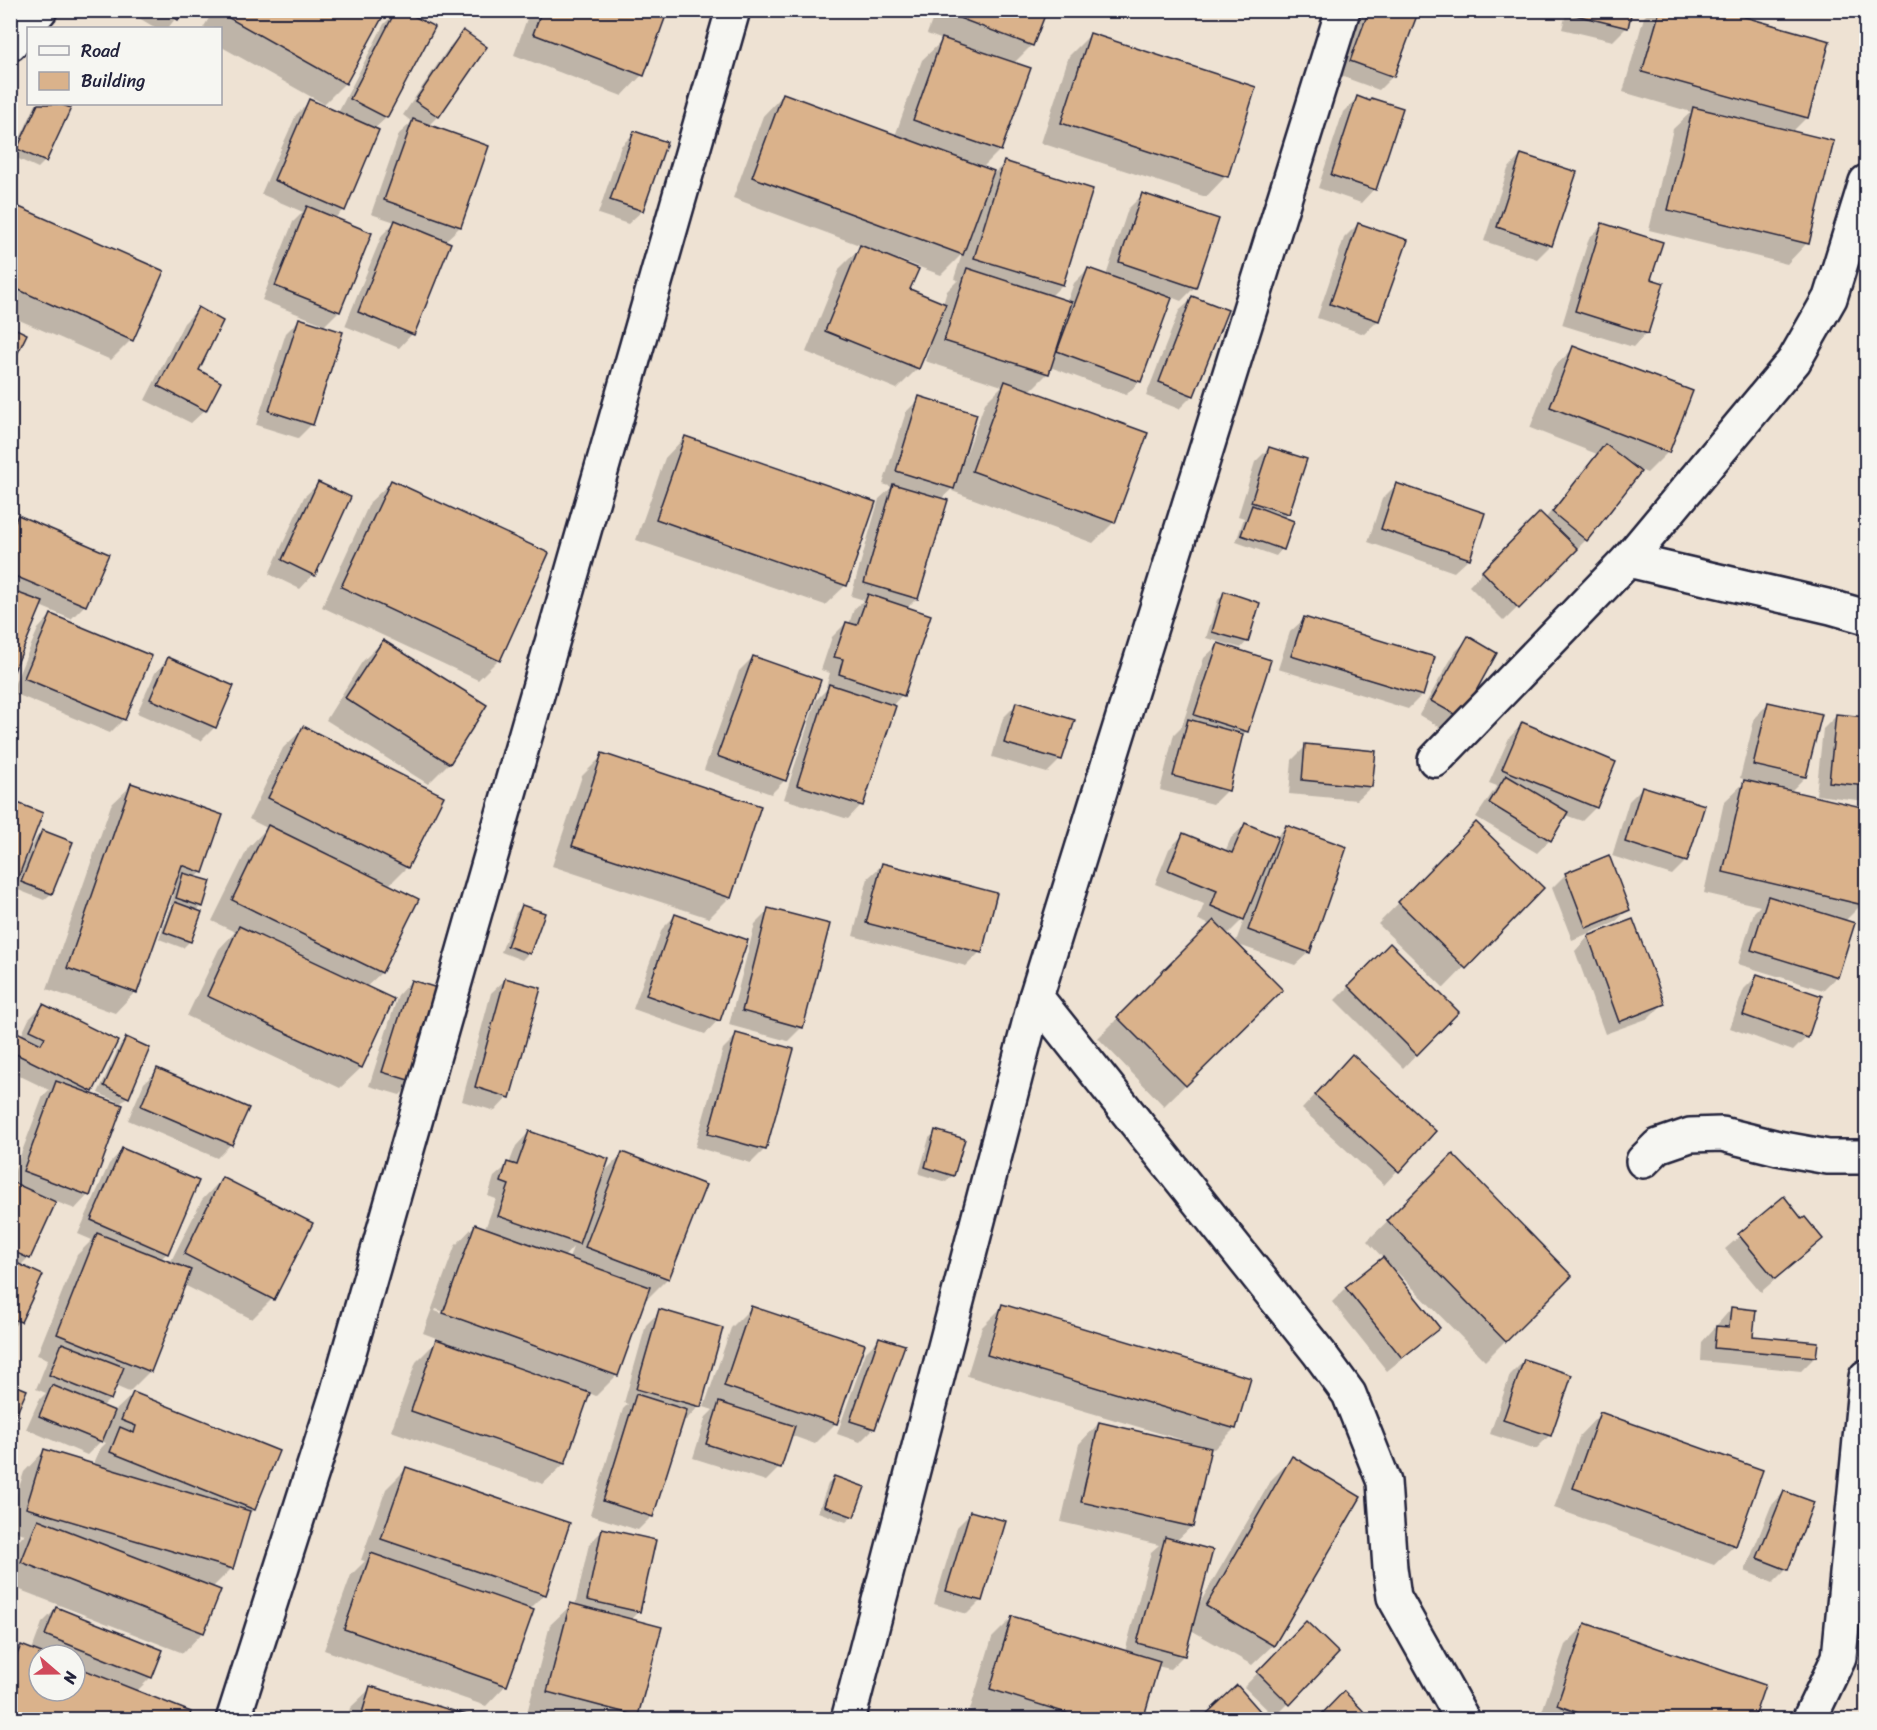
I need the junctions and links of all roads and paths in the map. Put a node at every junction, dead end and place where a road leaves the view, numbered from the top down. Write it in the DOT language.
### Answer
graph roads {
  1 [pos="40,10"];
  2 [pos="733,10"];
  3 [pos="1343,10"];
  4 [pos="10,44"];
  5 [pos="1866,182"];
  6 [pos="1628,560"];
  7 [pos="1866,617"];
  8 [pos="1436,759"];
  9 [pos="1036,997"];
  10 [pos="1866,1157"];
  11 [pos="1643,1161"];
  12 [pos="1866,1377"];
  13 [pos="1852,1659"];
  14 [pos="233,1719"];
  15 [pos="848,1719"];
  16 [pos="1463,1719"];
  17 [pos="1809,1719"];
  1 -- 4 [label="street"];
  2 -- 14 [label="street"];
  3 -- 9 [label="street"];
  5 -- 6 [label="street"];
  6 -- 7 [label="street"];
  6 -- 8 [label="street"];
  9 -- 15 [label="street"];
  9 -- 16 [label="street"];
  10 -- 11 [label="street"];
  12 -- 13 [label="street"];
  13 -- 17 [label="street"];
}
